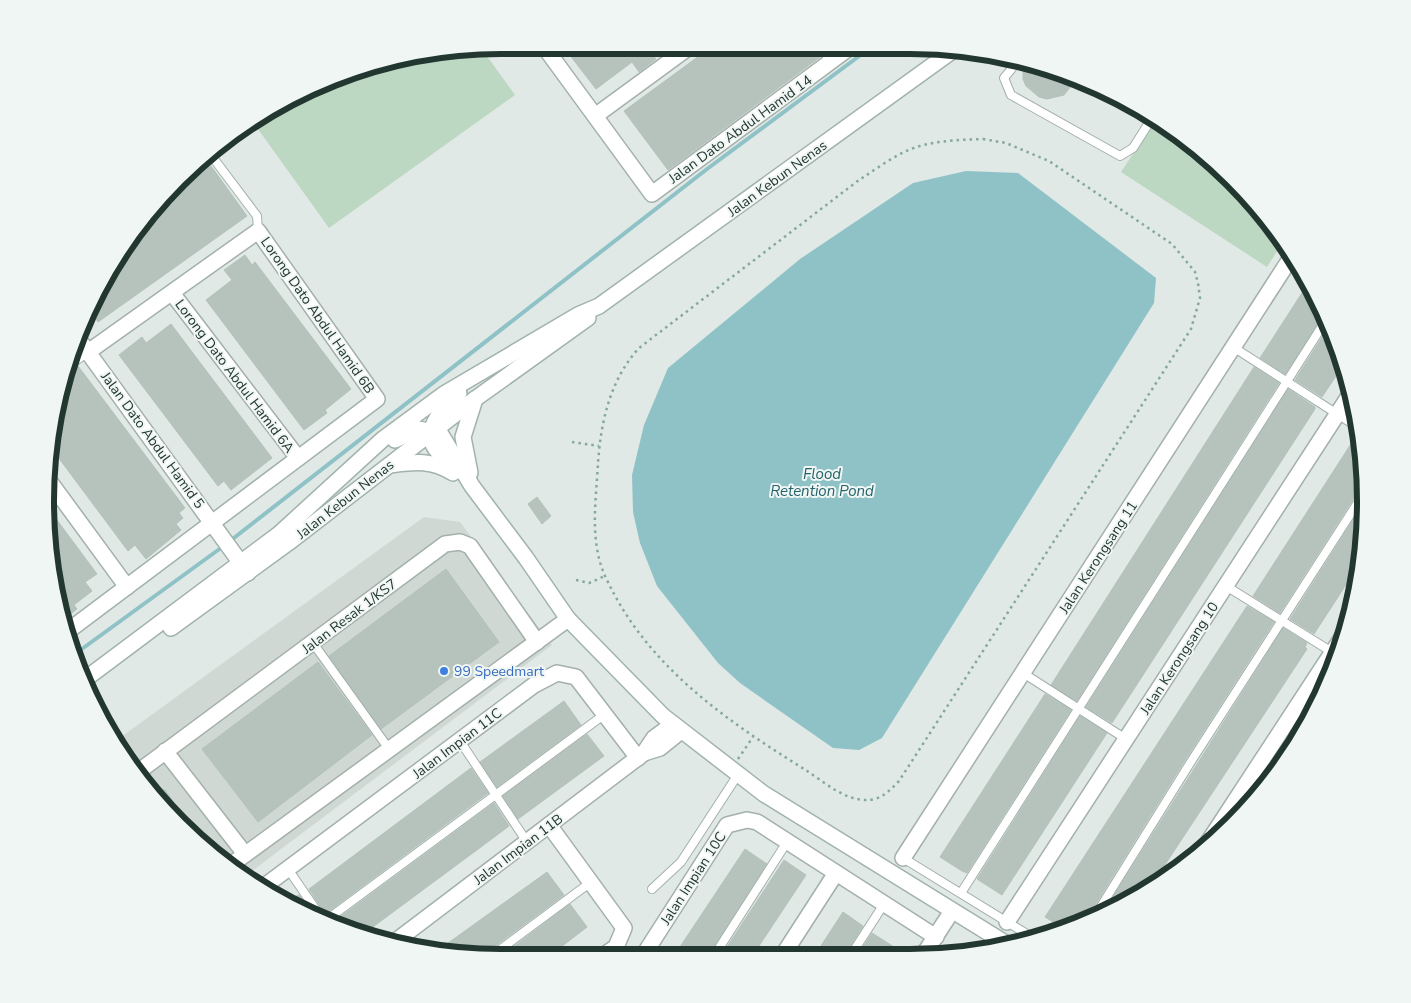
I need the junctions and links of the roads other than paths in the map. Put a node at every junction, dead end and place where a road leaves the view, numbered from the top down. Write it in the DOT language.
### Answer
graph roads {
  1 [pos="550,54"];
  2 [pos="675,54"];
  3 [pos="825,54"];
  4 [pos="841,54"];
  5 [pos="947,56"];
  6 [pos="831,62"];
  7 [pos="1014,66"];
  8 [pos="595,116"];
  9 [pos="1149,123"];
  10 [pos="214,158"];
  11 [pos="258,231"];
  12 [pos="1288,263"];
  13 [pos="172,293"];
  14 [pos="599,306"];
  15 [pos="1322,327"];
  16 [pos="83,345"];
  17 [pos="1233,347"];
  18 [pos="88,352"];
  19 [pos="77,360"];
  20 [pos="486,371"];
  21 [pos="1285,381"];
  22 [pos="475,399"];
  23 [pos="1346,401"];
  24 [pos="1337,414"];
  25 [pos="1350,422"];
  26 [pos="432,431"];
  27 [pos="368,453"];
  28 [pos="298,458"];
  29 [pos="390,464"];
  30 [pos="472,486"];
  31 [pos="54,488"];
  32 [pos="1357,504"];
  33 [pos="213,522"];
  34 [pos="227,542"];
  35 [pos="258,551"];
  36 [pos="245,568"];
  37 [pos="223,576"];
  38 [pos="1226,586"];
  39 [pos="128,587"];
  40 [pos="568,620"];
  41 [pos="1282,620"];
  42 [pos="72,628"];
  43 [pos="536,642"];
  44 [pos="314,643"];
  45 [pos="1331,651"];
  46 [pos="1323,672"];
  47 [pos="1024,673"];
  48 [pos="89,676"];
  49 [pos="93,684"];
  50 [pos="1078,707"];
  51 [pos="605,714"];
  52 [pos="677,727"];
  53 [pos="1126,739"];
  54 [pos="460,740"];
  55 [pos="389,749"];
  56 [pos="165,751"];
  57 [pos="641,756"];
  58 [pos="142,769"];
  59 [pos="735,770"];
  60 [pos="496,794"];
  61 [pos="1238,806"];
  62 [pos="549,825"];
  63 [pos="527,842"];
  64 [pos="787,842"];
  65 [pos="245,854"];
  66 [pos="902,858"];
  67 [pos="235,861"];
  68 [pos="288,869"];
  69 [pos="836,873"];
  70 [pos="591,882"];
  71 [pos="268,883"];
  72 [pos="652,889"];
  73 [pos="961,894"];
  74 [pos="884,904"];
  75 [pos="1101,906"];
  76 [pos="316,909"];
  77 [pos="952,911"];
  78 [pos="331,915"];
  79 [pos="1007,922"];
  80 [pos="1026,934"];
  81 [pos="936,937"];
  82 [pos="400,938"];
  83 [pos="1000,940"];
  84 [pos="928,948"];
  85 [pos="501,949"];
  86 [pos="613,949"];
  87 [pos="647,949"];
  88 [pos="718,949"];
  89 [pos="787,949"];
  90 [pos="856,949"];
  1 -- 8 [label="street"];
  2 -- 8 [label="street"];
  3 -- 6 [label="lane"];
  4 -- 6 [label="street, Jalan Dato Abdul Hamid 14"];
  5 -- 14 [label="street, Jalan Kebun Nenas"];
  6 -- 8 [label="street, Jalan Dato Abdul Hamid 14"];
  7 -- 9 [label="lane"];
  10 -- 11 [label="lane"];
  11 -- 13 [label="street"];
  11 -- 28 [label="street, Lorong Dato Abdul Hamid 6B"];
  12 -- 17 [label="street, Jalan Kerongsang 11"];
  13 -- 18 [label="street"];
  13 -- 28 [label="street, Lorong Dato Abdul Hamid 6A"];
  14 -- 20 [label="street, Jalan Kebun Nenas"];
  14 -- 22 [label="street, Jalan Kebun Nenas"];
  15 -- 21 [label="lane"];
  16 -- 18 [label="street, Jalan Dato Abdul Hamid 5"];
  17 -- 21 [label="lane"];
  17 -- 47 [label="street, Jalan Kerongsang 11"];
  18 -- 19 [label="lane"];
  18 -- 33 [label="street, Jalan Dato Abdul Hamid 5"];
  20 -- 26 [label="street"];
  20 -- 27 [label="street, Jalan Kebun Nenas"];
  21 -- 24 [label="lane"];
  21 -- 50 [label="lane"];
  22 -- 26 [label="street, Jalan Kebun Nenas"];
  22 -- 30 [label="street"];
  23 -- 24 [label="street, Jalan Kerongsang 10"];
  24 -- 25 [label="lane"];
  24 -- 38 [label="street, Jalan Kerongsang 10"];
  26 -- 27 [label="street"];
  26 -- 29 [label="street, Jalan Kebun Nenas"];
  26 -- 30 [label="street"];
  27 -- 35 [label="street, Jalan Kebun Nenas"];
  28 -- 33 [label="street"];
  29 -- 30 [label="street"];
  29 -- 36 [label="street, Jalan Kebun Nenas"];
  30 -- 40 [label="street"];
  31 -- 39 [label="street"];
  32 -- 41 [label="lane"];
  33 -- 34 [label="street, Jalan Dato Abdul Hamid 5"];
  33 -- 39 [label="street"];
  34 -- 35 [label="street"];
  34 -- 36 [label="street, Jalan Dato Abdul Hamid 5"];
  34 -- 37 [label="street"];
  35 -- 36 [label="street, Jalan Kebun Nenas"];
  36 -- 37 [label="street, Jalan Kebun Nenas"];
  36 -- 49 [label="street, Jalan Kebun Nenas"];
  37 -- 48 [label="street, Jalan Kebun Nenas"];
  38 -- 41 [label="lane"];
  38 -- 53 [label="street, Jalan Kerongsang 10"];
  39 -- 42 [label="street"];
  40 -- 43 [label="street"];
  40 -- 52 [label="street"];
  41 -- 45 [label="lane"];
  41 -- 75 [label="lane"];
  43 -- 44 [label="street, Jalan Resak 1/KS7"];
  43 -- 55 [label="street"];
  44 -- 55 [label="lane"];
  44 -- 56 [label="street, Jalan Resak 1/KS7"];
  46 -- 61 [label="street"];
  47 -- 50 [label="lane"];
  47 -- 66 [label="street, Jalan Kerongsang 11"];
  50 -- 53 [label="lane"];
  50 -- 73 [label="lane"];
  51 -- 54 [label="street, Jalan Impian 11C"];
  51 -- 57 [label="street, Jalan Impian 11C"];
  51 -- 60 [label="lane"];
  52 -- 57 [label="street, Jalan Impian 11B"];
  52 -- 59 [label="street"];
  53 -- 79 [label="street, Jalan Kerongsang 10"];
  54 -- 60 [label="lane"];
  54 -- 68 [label="street, Jalan Impian 11C"];
  55 -- 65 [label="street"];
  56 -- 58 [label="street, Jalan Resak 1/KS7"];
  56 -- 65 [label="street"];
  57 -- 62 [label="street, Jalan Impian 11B"];
  59 -- 72 [label="lane"];
  59 -- 77 [label="street"];
  60 -- 63 [label="lane"];
  60 -- 78 [label="lane"];
  62 -- 63 [label="street, Jalan Impian 11B"];
  62 -- 70 [label="street"];
  63 -- 82 [label="street, Jalan Impian 11B"];
  64 -- 69 [label="street"];
  64 -- 87 [label="street, Jalan Impian 10C"];
  64 -- 88 [label="lane"];
  65 -- 67 [label="street"];
  66 -- 73 [label="lane"];
  68 -- 71 [label="street, Jalan Impian 11C"];
  68 -- 76 [label="lane"];
  69 -- 74 [label="street"];
  69 -- 89 [label="street"];
  70 -- 85 [label="lane"];
  70 -- 86 [label="street"];
  73 -- 79 [label="lane"];
  74 -- 81 [label="street"];
  74 -- 90 [label="lane"];
  77 -- 81 [label="street"];
  77 -- 83 [label="street"];
  79 -- 80 [label="lane"];
  81 -- 84 [label="street"];
}
